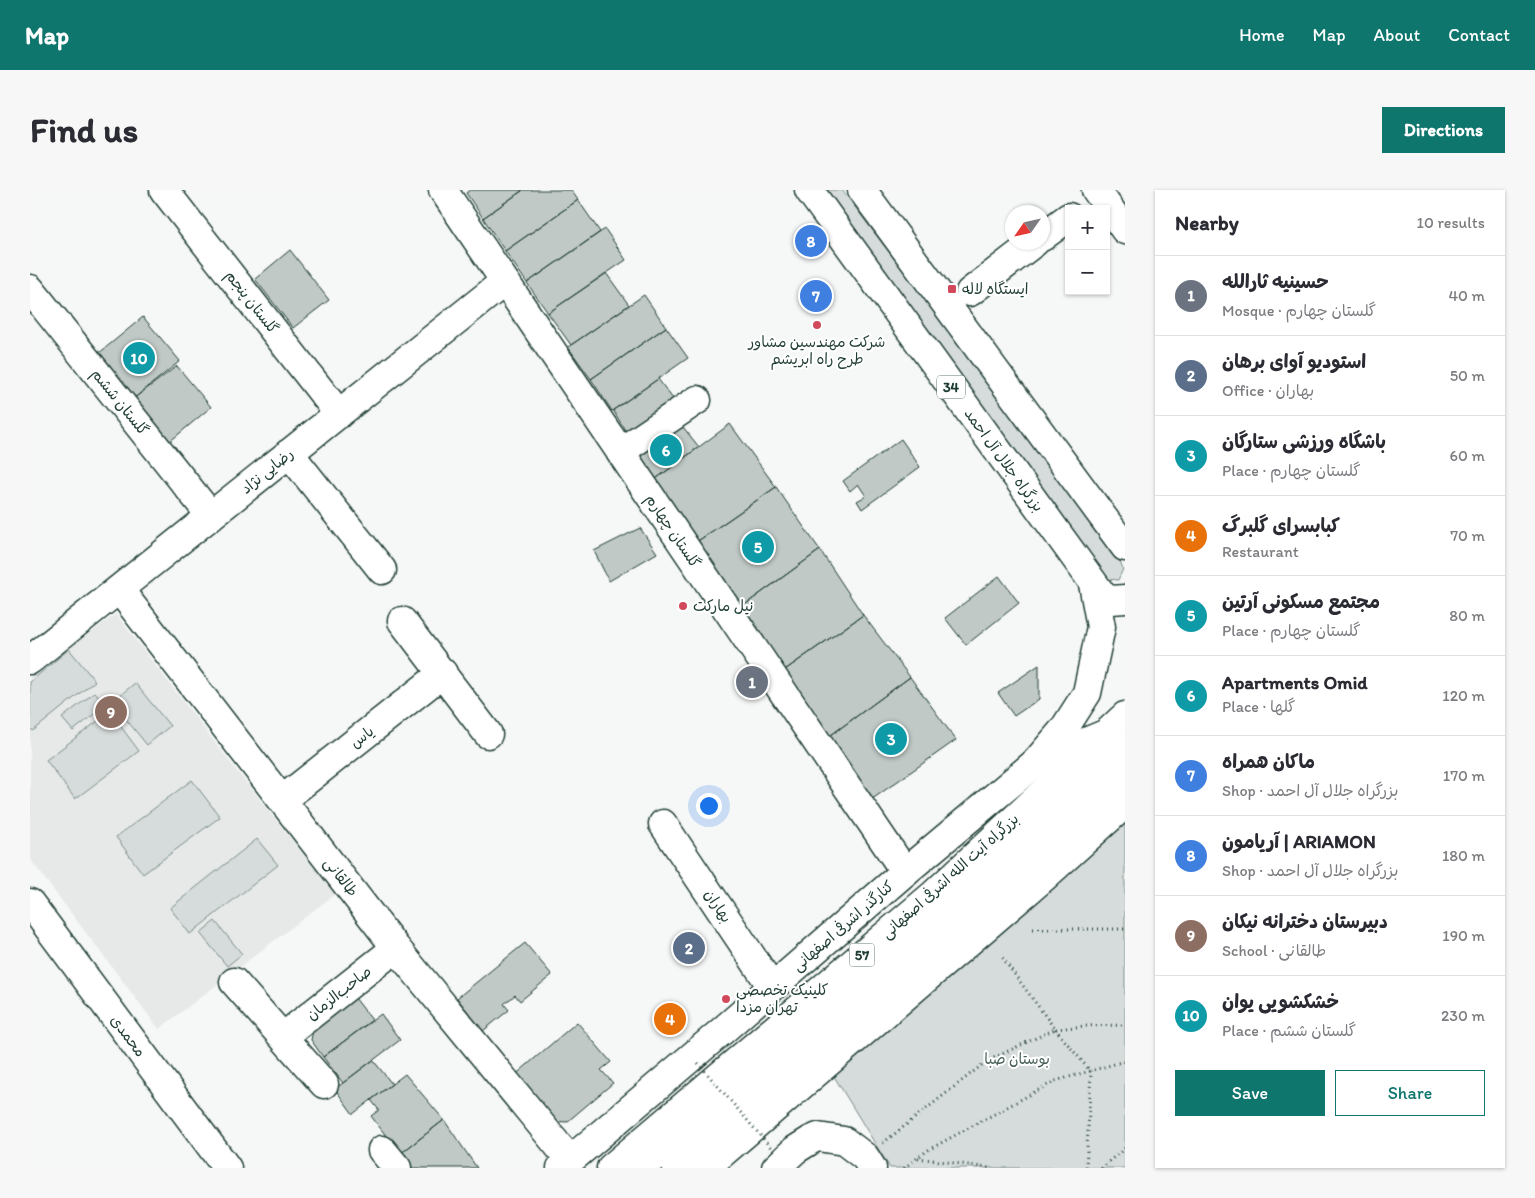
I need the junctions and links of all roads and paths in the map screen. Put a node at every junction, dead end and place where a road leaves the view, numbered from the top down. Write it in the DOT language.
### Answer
graph roads {
  1 [pos="164,190"];
  2 [pos="443,190"];
  3 [pos="809,190"];
  4 [pos="862,190"];
  5 [pos="1091,198"];
  6 [pos="1065,220"];
  7 [pos="1125,230"];
  8 [pos="1050,231"];
  9 [pos="1025,250"];
  10 [pos="504,282"];
  11 [pos="30,289"];
  12 [pos="970,292"];
  13 [pos="697,400"];
  14 [pos="339,414"];
  15 [pos="620,452"];
  16 [pos="289,453"];
  17 [pos="211,516"];
  18 [pos="1125,547"];
  19 [pos="382,570"];
  20 [pos="1094,584"];
  21 [pos="119,588"];
  22 [pos="1125,599"];
  23 [pos="402,621"];
  24 [pos="30,660"];
  25 [pos="443,674"];
  26 [pos="1118,733"];
  27 [pos="488,734"];
  28 [pos="1035,763"];
  29 [pos="1125,777"];
  30 [pos="282,800"];
  31 [pos="1125,804"];
  32 [pos="663,824"];
  33 [pos="904,872"];
  34 [pos="30,904"];
  35 [pos="1033,929"];
  36 [pos="1125,929"];
  37 [pos="396,948"];
  38 [pos="1002,956"];
  39 [pos="234,982"];
  40 [pos="772,987"];
  41 [pos="1125,1025"];
  42 [pos="1055,1029"];
  43 [pos="283,1037"];
  44 [pos="1125,1061"];
  45 [pos="698,1063"];
  46 [pos="1091,1072"];
  47 [pos="324,1084"];
  48 [pos="1125,1148"];
  49 [pos="917,1158"];
  50 [pos="774,1159"];
  51 [pos="869,1163"];
  52 [pos="565,1164"];
  53 [pos="227,1168"];
  54 [pos="611,1168"];
  55 [pos="641,1168"];
  56 [pos="676,1168"];
  57 [pos="705,1168"];
  58 [pos="904,1168"];
  59 [pos="990,1168"];
  60 [pos="1086,1168"];
  61 [pos="1101,1168"];
  1 -- 14 [label="main road, گلستان پنجم"];
  2 -- 10 [label="main road, گلستان چهارم"];
  3 -- 20 [label="main road, بزرگراه جلال آل احمد / 34"];
  4 -- 18 [label="main road"];
  5 -- 7 [label="main road"];
  6 -- 8 [label="main road"];
  9 -- 12 [label="main road"];
  10 -- 14 [label="main road, رضایی نژاد"];
  10 -- 15 [label="main road, گلستان چهارم"];
  11 -- 17 [label="main road, گلستان ششم"];
  13 -- 15 [label="main road"];
  14 -- 16 [label="main road, رضایی نژاد"];
  15 -- 33 [label="main road, گلستان چهارم"];
  16 -- 17 [label="main road, رضایی نژاد"];
  16 -- 19 [label="main road"];
  17 -- 21 [label="main road, رضایی نژاد"];
  20 -- 22 [label="main road"];
  20 -- 28 [label="main road, 34"];
  21 -- 24 [label="main road, رضایی نژاد"];
  21 -- 30 [label="main road, طالقانی"];
  23 -- 25 [label="main road"];
  25 -- 27 [label="main road"];
  25 -- 30 [label="main road, یاس"];
  26 -- 28 [label="main road"];
  26 -- 54 [label="main road, بزرگراه آیت الله اشرفی اصفهانی / 57"];
  26 -- 55 [label="main road"];
  28 -- 33 [label="main road, کنارگذر اشرفی اصفهانی"];
  29 -- 56 [label="main road"];
  30 -- 37 [label="main road, طالقانی"];
  31 -- 57 [label="main road"];
  32 -- 40 [label="main road, بهاران"];
  33 -- 40 [label="main road, کنارگذر اشرفی اصفهانی"];
  34 -- 53 [label="main road, محمدی"];
  35 -- 36 [label="path"];
  37 -- 43 [label="main road, صاحب‌الزمان"];
  37 -- 52 [label="main road, طالقانی"];
  38 -- 42 [label="path"];
  39 -- 43 [label="main road"];
  40 -- 52 [label="main road, کنارگذر اشرفی اصفهانی"];
  41 -- 42 [label="path"];
  42 -- 46 [label="path"];
  42 -- 51 [label="path"];
  43 -- 47 [label="main road"];
  44 -- 46 [label="path"];
  45 -- 50 [label="path, bridge"];
  46 -- 49 [label="path"];
  46 -- 60 [label="path"];
  48 -- 61 [label="path"];
  49 -- 58 [label="path"];
  49 -- 59 [label="path"];
  50 -- 51 [label="main road"];
}
